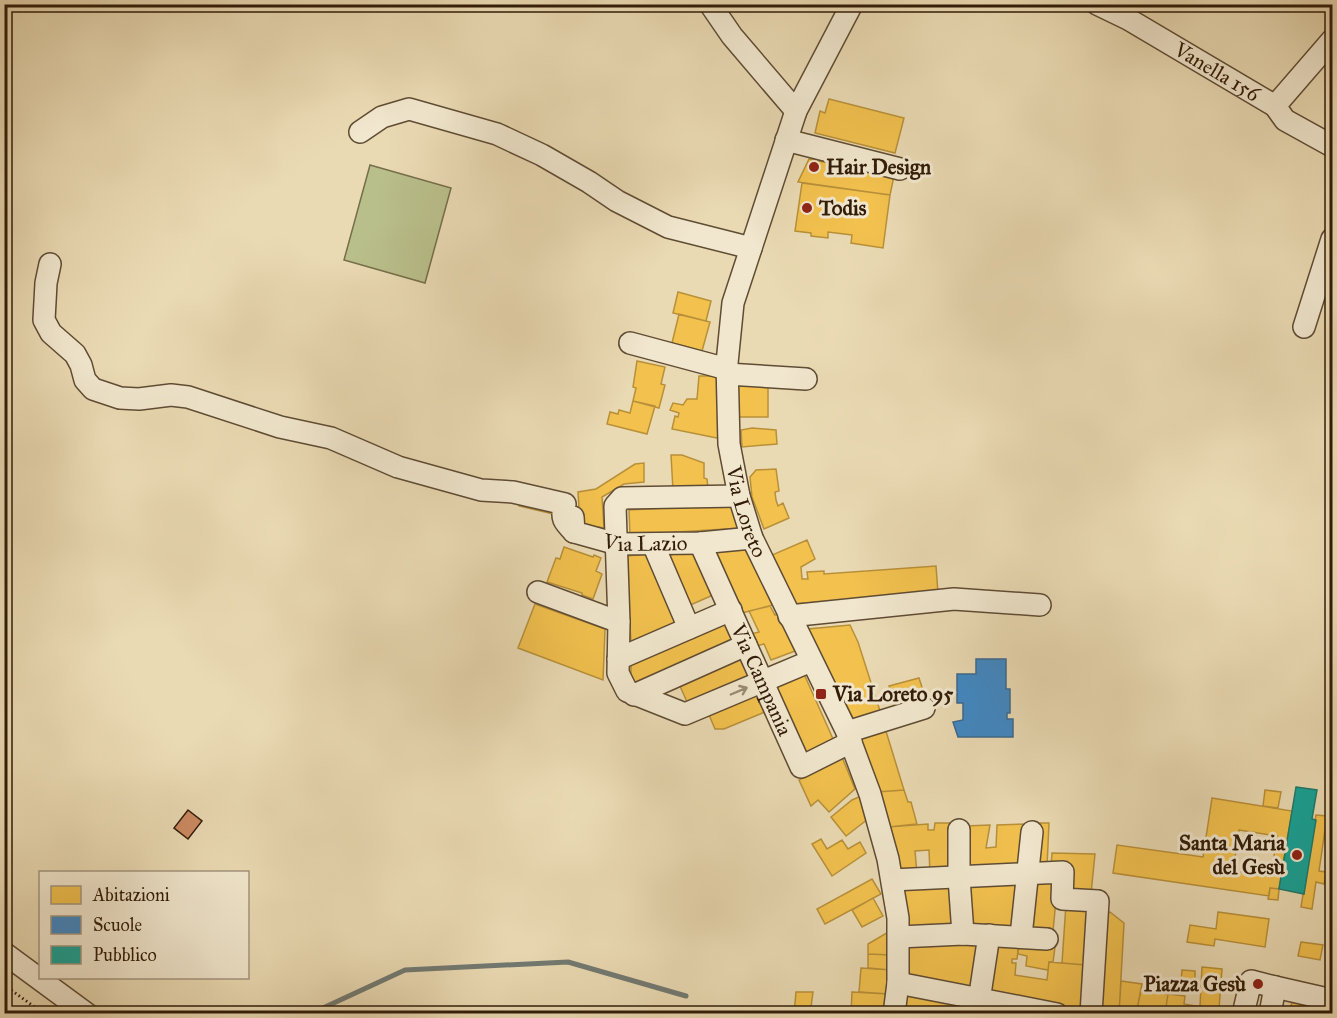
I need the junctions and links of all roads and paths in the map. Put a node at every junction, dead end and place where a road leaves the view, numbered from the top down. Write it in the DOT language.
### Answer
graph roads {
  1 [pos="710,4"];
  2 [pos="852,4"];
  3 [pos="1097,4"];
  4 [pos="1332,40"];
  5 [pos="1275,106"];
  6 [pos="796,111"];
  7 [pos="360,132"];
  8 [pos="786,140"];
  9 [pos="1332,146"];
  10 [pos="900,169"];
  11 [pos="1332,239"];
  12 [pos="751,248"];
  13 [pos="50,264"];
  14 [pos="1304,327"];
  15 [pos="630,343"];
  16 [pos="727,372"];
  17 [pos="806,380"];
  18 [pos="739,496"];
  19 [pos="573,499"];
  20 [pos="574,532"];
  21 [pos="752,538"];
  22 [pos="700,543"];
  23 [pos="617,544"];
  24 [pos="653,544"];
  25 [pos="538,592"];
  26 [pos="1040,604"];
  27 [pos="731,610"];
  28 [pos="789,616"];
  29 [pos="619,622"];
  30 [pos="689,628"];
  31 [pos="746,645"];
  32 [pos="618,659"];
  33 [pos="811,661"];
  34 [pos="762,681"];
  35 [pos="634,695"];
  36 [pos="924,708"];
  37 [pos="849,737"];
  38 [pos="959,830"];
  39 [pos="1032,832"];
  40 [pos="1028,874"];
  41 [pos="959,878"];
  42 [pos="892,880"];
  43 [pos="963,934"];
  44 [pos="989,935"];
  45 [pos="1021,936"];
  46 [pos="899,937"];
  47 [pos="1047,939"];
  48 [pos="4,953"];
  49 [pos="39,979"];
  50 [pos="39,979"];
  51 [pos="898,983"];
  52 [pos="4,985"];
  53 [pos="1285,989"];
  54 [pos="1332,1000"];
  55 [pos="978,1006"];
  56 [pos="52,1014"];
  57 [pos="87,1014"];
  58 [pos="894,1014"];
  59 [pos="1057,1014"];
  60 [pos="1090,1014"];
  61 [pos="1243,1014"];
  62 [pos="1269,1014"];
  1 -- 6 [label="street"];
  2 -- 6 [label="street, Via Loreto"];
  3 -- 5 [label="street, Vanella 156"];
  4 -- 5 [label="street"];
  5 -- 9 [label="street, Vanella 156"];
  6 -- 8 [label="street, Via Loreto"];
  7 -- 12 [label="street"];
  8 -- 10 [label="street"];
  8 -- 12 [label="street, Via Loreto"];
  11 -- 14 [label="street"];
  12 -- 16 [label="street, Via Loreto"];
  13 -- 20 [label="street"];
  15 -- 16 [label="street"];
  16 -- 17 [label="street"];
  16 -- 18 [label="street, Via Loreto"];
  18 -- 21 [label="street, Via Loreto"];
  18 -- 23 [label="street"];
  19 -- 20 [label="street, Via Lazio"];
  20 -- 23 [label="street, Via Lazio"];
  21 -- 22 [label="street, Via Lazio"];
  21 -- 28 [label="street, Via Loreto"];
  22 -- 24 [label="street, Via Lazio"];
  22 -- 27 [label="street, Via Campania"];
  23 -- 24 [label="street, Via Lazio"];
  23 -- 29 [label="street"];
  24 -- 30 [label="street"];
  25 -- 29 [label="street"];
  26 -- 28 [label="street"];
  27 -- 30 [label="street"];
  27 -- 31 [label="street, Via Campania"];
  28 -- 33 [label="street, Via Loreto"];
  29 -- 32 [label="street"];
  30 -- 32 [label="street"];
  31 -- 34 [label="street, Via Campania"];
  31 -- 35 [label="street"];
  32 -- 35 [label="street"];
  33 -- 34 [label="street"];
  33 -- 37 [label="street, Via Loreto"];
  35 -- 34 [label="street, one-way"];
  34 -- 37 [label="street, Via Campania"];
  36 -- 37 [label="street"];
  37 -- 42 [label="street, Via Loreto"];
  38 -- 41 [label="street"];
  39 -- 40 [label="street"];
  40 -- 41 [label="street"];
  40 -- 45 [label="street"];
  40 -- 60 [label="street"];
  41 -- 42 [label="street"];
  41 -- 43 [label="street"];
  42 -- 46 [label="street, Via Loreto"];
  43 -- 44 [label="street"];
  43 -- 46 [label="street"];
  44 -- 45 [label="street"];
  44 -- 55 [label="street"];
  45 -- 47 [label="street"];
  46 -- 51 [label="street, Via Loreto"];
  48 -- 50 [label="street"];
  49 -- 57 [label="street"];
  51 -- 55 [label="street"];
  51 -- 58 [label="street, Via Loreto"];
  52 -- 56 [label="path"];
  53 -- 54 [label="street"];
  53 -- 61 [label="street"];
  53 -- 62 [label="street"];
  55 -- 59 [label="street"];
}
